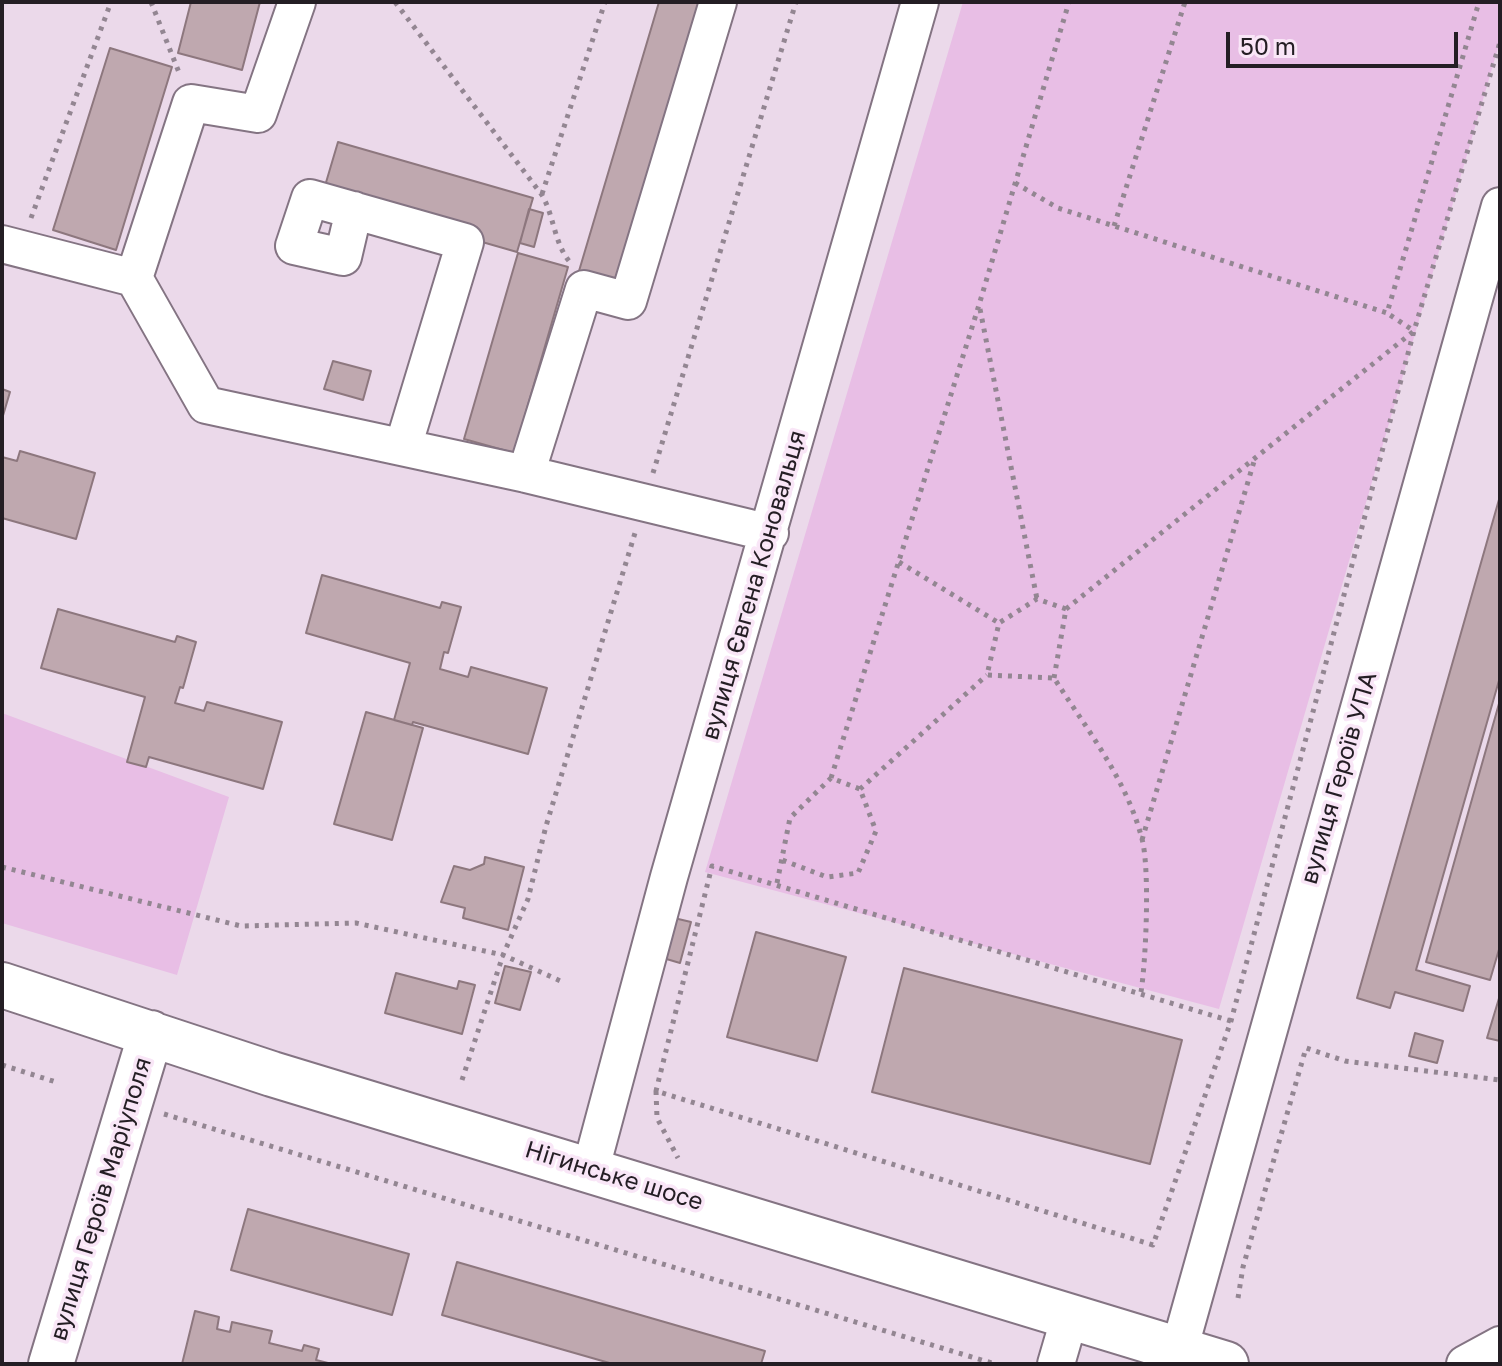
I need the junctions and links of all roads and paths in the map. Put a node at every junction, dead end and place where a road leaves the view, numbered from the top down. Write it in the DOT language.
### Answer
graph roads {
  1 [pos="111,2"];
  2 [pos="151,2"];
  3 [pos="297,2"];
  4 [pos="395,2"];
  5 [pos="605,2"];
  6 [pos="718,2"];
  7 [pos="796,2"];
  8 [pos="920,2"];
  9 [pos="1069,2"];
  10 [pos="1185,2"];
  11 [pos="1479,2"];
  12 [pos="1500,42"];
  13 [pos="191,103"];
  14 [pos="1015,183"];
  15 [pos="542,195"];
  16 [pos="1500,206"];
  17 [pos="354,210"];
  18 [pos="1114,226"];
  19 [pos="11,247"];
  20 [pos="134,278"];
  21 [pos="584,289"];
  22 [pos="979,305"];
  23 [pos="1387,313"];
  24 [pos="1414,331"];
  25 [pos="403,447"];
  26 [pos="1255,457"];
  27 [pos="526,474"];
  28 [pos="644,503"];
  29 [pos="770,533"];
  30 [pos="898,562"];
  31 [pos="1037,599"];
  32 [pos="1066,609"];
  33 [pos="999,623"];
  34 [pos="987,675"];
  35 [pos="1054,678"];
  36 [pos="831,778"];
  37 [pos="860,789"];
  38 [pos="1142,840"];
  39 [pos="782,860"];
  40 [pos="2,867"];
  41 [pos="777,883"];
  42 [pos="503,955"];
  43 [pos="565,983"];
  44 [pos="2,985"];
  45 [pos="1141,992"];
  46 [pos="1231,1021"];
  47 [pos="151,1033"];
  48 [pos="2,1065"];
  49 [pos="462,1080"];
  50 [pos="1500,1080"];
  51 [pos="56,1082"];
  52 [pos="656,1091"];
  53 [pos="160,1112"];
  54 [pos="678,1158"];
  55 [pos="591,1168"];
  56 [pos="1238,1298"];
  57 [pos="1070,1316"];
  58 [pos="1500,1345"];
  59 [pos="1179,1350"];
  60 [pos="51,1364"];
  61 [pos="995,1364"];
  62 [pos="1056,1364"];
  63 [pos="1226,1364"];
  64 [pos="1465,1364"];
  1 -- 19 [label="path"];
  2 -- 13 [label="path"];
  3 -- 13 [label="street"];
  4 -- 15 [label="path"];
  5 -- 15 [label="path"];
  6 -- 21 [label="street"];
  7 -- 28 [label="path"];
  8 -- 29 [label="street, вулиця Євгена Коновальця"];
  9 -- 14 [label="path"];
  10 -- 18 [label="path"];
  11 -- 23 [label="path"];
  12 -- 24 [label="path"];
  13 -- 20 [label="street"];
  14 -- 18 [label="path"];
  14 -- 22 [label="path"];
  15 -- 21 [label="path"];
  16 -- 59 [label="street, вулиця Героїв УПА"];
  17 -- 25 [label="street"];
  18 -- 23 [label="path"];
  19 -- 20 [label="street"];
  20 -- 25 [label="street"];
  21 -- 27 [label="street"];
  22 -- 30 [label="path"];
  22 -- 31 [label="path"];
  23 -- 24 [label="path"];
  24 -- 26 [label="path"];
  24 -- 46 [label="path"];
  25 -- 27 [label="street"];
  26 -- 32 [label="path"];
  26 -- 38 [label="path"];
  27 -- 28 [label="street"];
  28 -- 29 [label="street"];
  28 -- 42 [label="path"];
  29 -- 55 [label="street, вулиця Євгена Коновальця"];
  30 -- 33 [label="path"];
  30 -- 36 [label="path"];
  31 -- 32 [label="path"];
  31 -- 33 [label="path"];
  32 -- 35 [label="path"];
  33 -- 34 [label="path"];
  34 -- 35 [label="path"];
  34 -- 37 [label="path"];
  35 -- 38 [label="path"];
  36 -- 37 [label="path"];
  36 -- 39 [label="path"];
  37 -- 39 [label="path"];
  38 -- 45 [label="path"];
  39 -- 41 [label="path"];
  40 -- 42 [label="path"];
  41 -- 45 [label="path"];
  41 -- 52 [label="path"];
  42 -- 43 [label="path"];
  42 -- 49 [label="path"];
  44 -- 47 [label="main road, Нігинське шосе"];
  45 -- 46 [label="path"];
  46 -- 52 [label="path"];
  47 -- 55 [label="main road, Нігинське шосе"];
  47 -- 60 [label="main road, вулиця Героїв Маріуполя"];
  48 -- 51 [label="path"];
  50 -- 56 [label="path"];
  52 -- 54 [label="path"];
  53 -- 61 [label="path"];
  55 -- 57 [label="main road, Нігинське шосе"];
  57 -- 59 [label="main road, Нігинське шосе"];
  57 -- 62 [label="street"];
  58 -- 64 [label="street"];
  59 -- 63 [label="main road, Нігинське шосе"];
}
